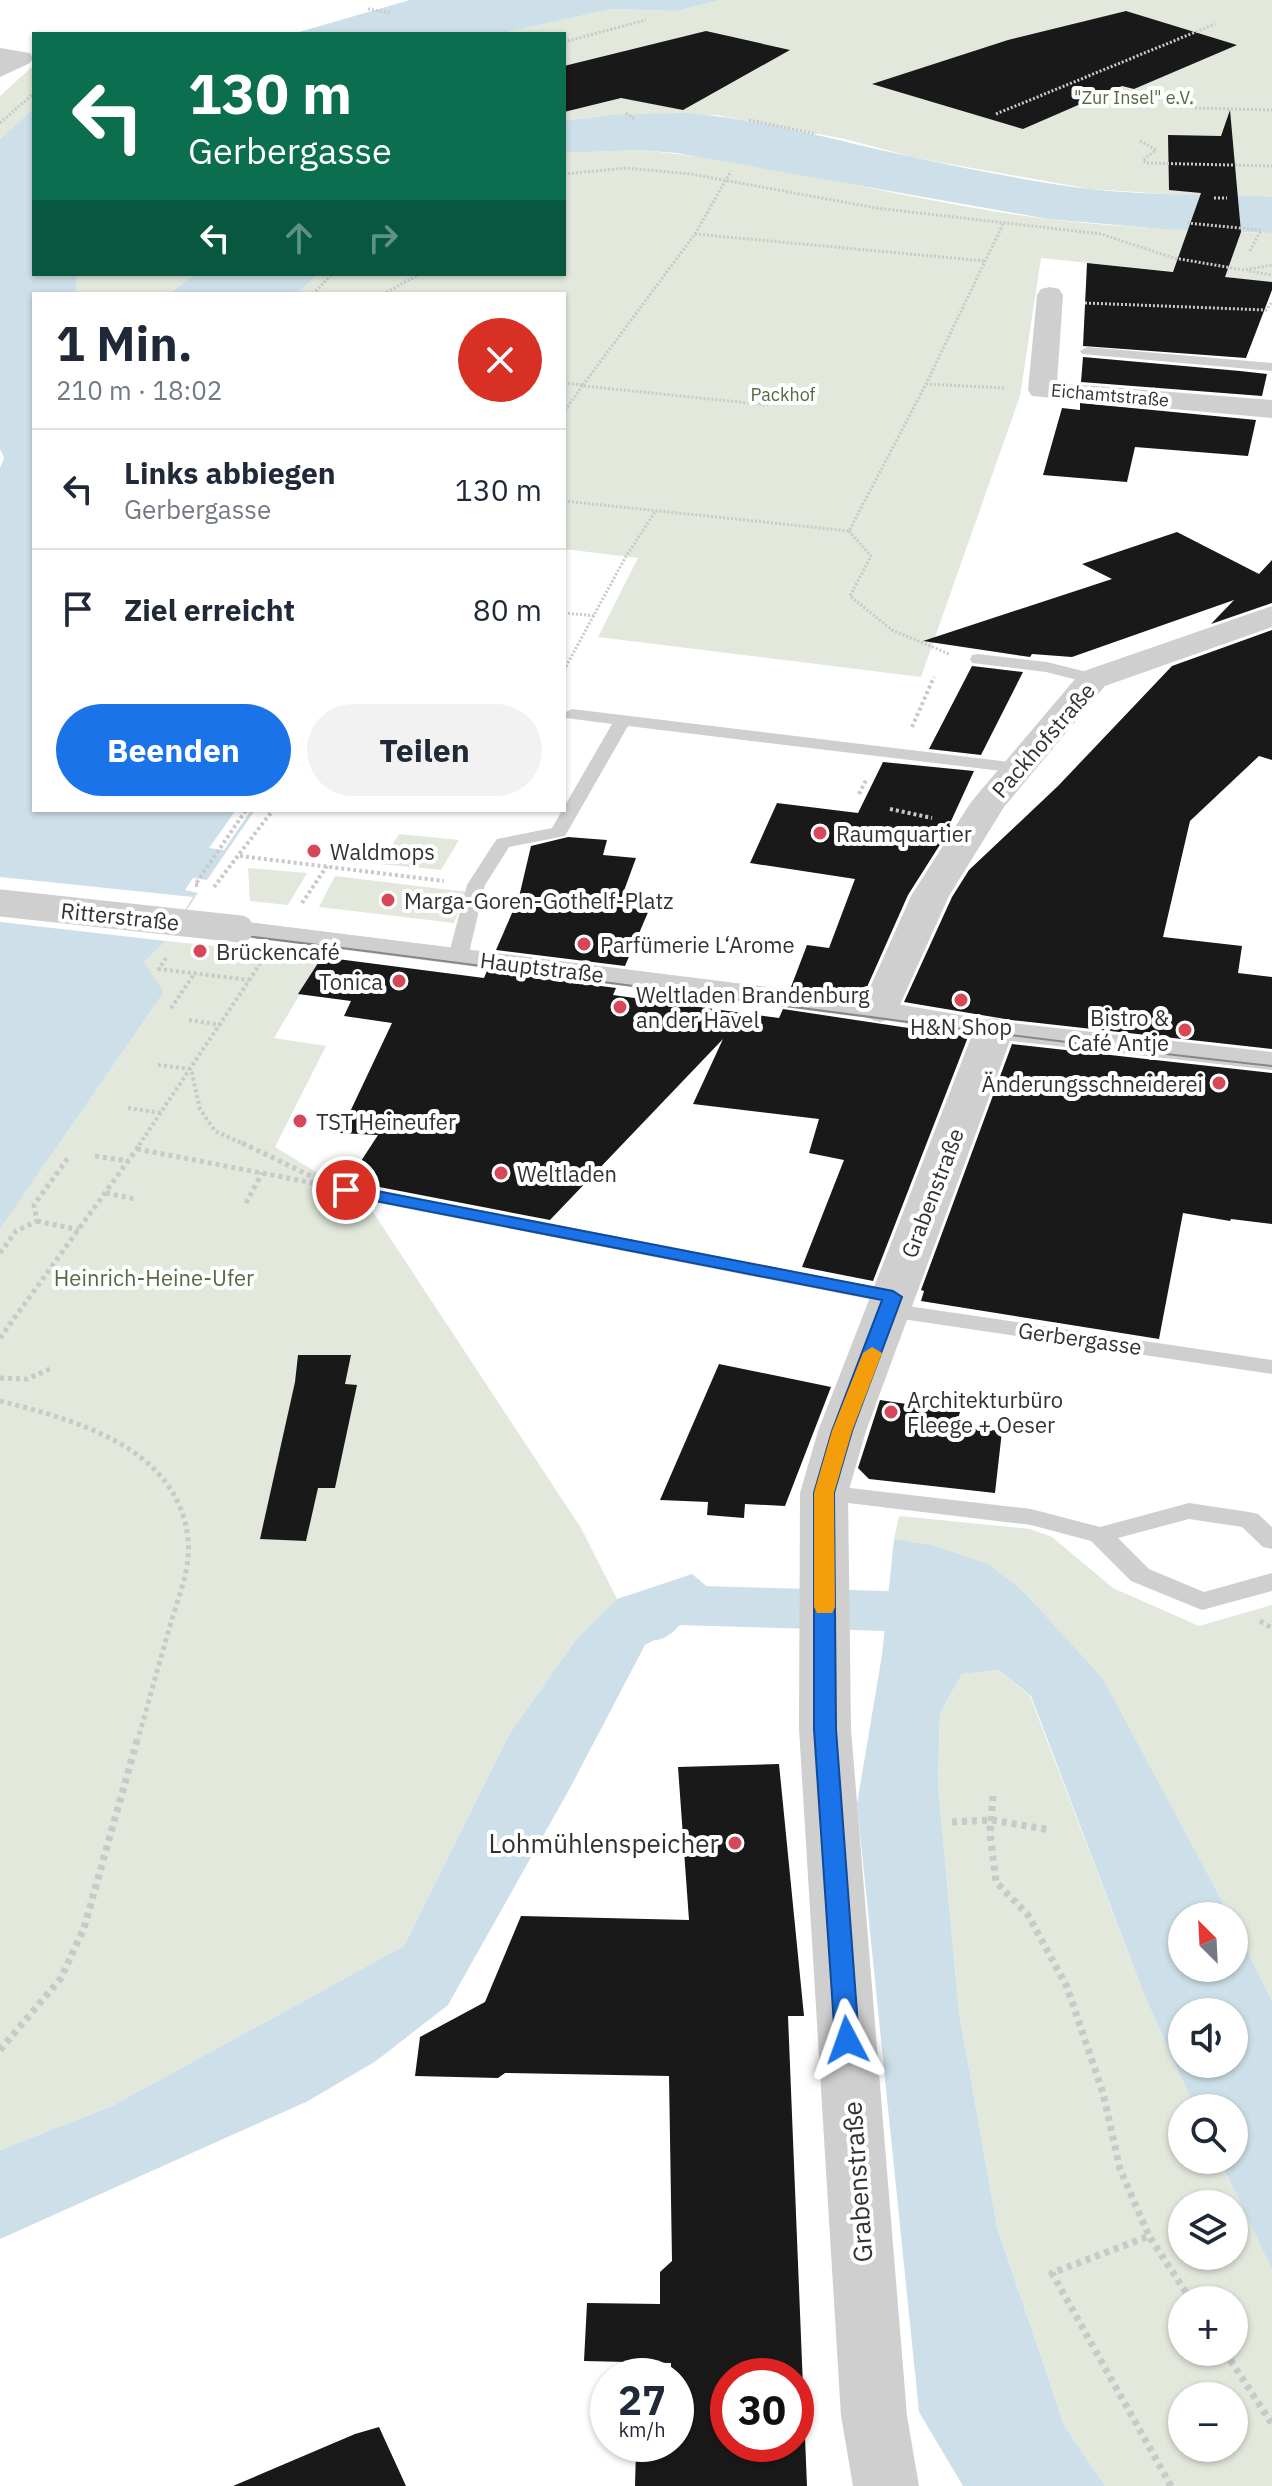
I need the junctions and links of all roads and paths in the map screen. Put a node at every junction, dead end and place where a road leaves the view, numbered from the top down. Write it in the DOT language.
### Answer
graph roads {
  1 [pos="368,9"];
  2 [pos="391,13"];
  3 [pos="646,20"];
  4 [pos="1215,24"];
  5 [pos="566,41"];
  6 [pos="0,55"];
  7 [pos="0,70"];
  8 [pos="32,95"];
  9 [pos="1195,108"];
  10 [pos="1272,110"];
  11 [pos="626,113"];
  12 [pos="996,114"];
  13 [pos="635,119"];
  14 [pos="749,120"];
  15 [pos="0,123"];
  16 [pos="816,134"];
  17 [pos="1140,141"];
  18 [pos="1272,166"];
  19 [pos="731,171"];
  20 [pos="566,174"];
  21 [pos="728,181"];
  22 [pos="1214,198"];
  23 [pos="1227,198"];
  24 [pos="1004,222"];
  25 [pos="1187,223"];
  26 [pos="695,234"];
  27 [pos="1250,251"];
  28 [pos="985,261"];
  29 [pos="1272,265"];
  30 [pos="1244,270"];
  31 [pos="1272,275"];
  32 [pos="330,276"];
  33 [pos="416,276"];
  34 [pos="315,292"];
  35 [pos="387,292"];
  36 [pos="1050,298"];
  37 [pos="1272,302"];
  38 [pos="1087,351"];
  39 [pos="1272,367"];
  40 [pos="566,383"];
  41 [pos="926,384"];
  42 [pos="583,385"];
  43 [pos="1042,390"];
  44 [pos="768,405"];
  45 [pos="1272,408"];
  46 [pos="566,409"];
  47 [pos="566,501"];
  48 [pos="655,511"];
  49 [pos="849,531"];
  50 [pos="566,613"];
  51 [pos="596,616"];
  52 [pos="1272,616"];
  53 [pos="978,659"];
  54 [pos="566,667"];
  55 [pos="934,677"];
  56 [pos="1093,679"];
  57 [pos="572,714"];
  58 [pos="623,720"];
  59 [pos="905,754"];
  60 [pos="1018,768"];
  61 [pos="245,812"];
  62 [pos="272,812"];
  63 [pos="239,856"];
  64 [pos="327,866"];
  65 [pos="199,879"];
  66 [pos="476,885"];
  67 [pos="206,899"];
  68 [pos="0,903"];
  69 [pos="240,929"];
  70 [pos="280,933"];
  71 [pos="458,957"];
  72 [pos="249,980"];
  73 [pos="171,1008"];
  74 [pos="880,1010"];
  75 [pos="189,1020"];
  76 [pos="221,1025"];
  77 [pos="994,1030"];
  78 [pos="1272,1061"];
  79 [pos="158,1065"];
  80 [pos="191,1069"];
  81 [pos="128,1108"];
  82 [pos="161,1113"];
  83 [pos="137,1149"];
  84 [pos="95,1156"];
  85 [pos="68,1158"];
  86 [pos="128,1161"];
  87 [pos="262,1173"];
  88 [pos="346,1190"];
  89 [pos="106,1193"];
  90 [pos="135,1199"];
  91 [pos="246,1203"];
  92 [pos="37,1221"];
  93 [pos="79,1230"];
  94 [pos="0,1253"];
  95 [pos="891,1304"];
  96 [pos="0,1338"];
  97 [pos="1272,1367"];
  98 [pos="52,1368"];
  99 [pos="0,1378"];
  100 [pos="0,1401"];
  101 [pos="824,1493"];
  102 [pos="1100,1535"];
  103 [pos="1272,1541"];
  104 [pos="1272,1582"];
  105 [pos="993,1796"];
  106 [pos="992,1820"];
  107 [pos="952,1822"];
  108 [pos="1050,1830"];
  109 [pos="0,2050"];
  110 [pos="1149,2236"];
  111 [pos="1182,2286"];
  112 [pos="1234,2366"];
  113 [pos="1272,2424"];
  114 [pos="886,2486"];
  115 [pos="1171,2486"];
  1 -- 2 [label="path"];
  3 -- 5 [label="path"];
  4 -- 12 [label="path"];
  6 -- 7 [label="street"];
  8 -- 15 [label="path"];
  9 -- 10 [label="path"];
  11 -- 13 [label="path"];
  14 -- 16 [label="path"];
  17 -- 18 [label="path"];
  19 -- 21 [label="path"];
  20 -- 21 [label="path"];
  21 -- 24 [label="path"];
  21 -- 26 [label="path"];
  22 -- 23 [label="path"];
  24 -- 28 [label="path"];
  24 -- 30 [label="path"];
  25 -- 27 [label="path"];
  26 -- 28 [label="path"];
  26 -- 42 [label="path"];
  28 -- 41 [label="path"];
  29 -- 30 [label="path"];
  30 -- 31 [label="path"];
  32 -- 34 [label="path"];
  33 -- 35 [label="path"];
  36 -- 37 [label="path"];
  36 -- 43 [label="street, Eichamtstraße"];
  38 -- 39 [label="lane"];
  40 -- 42 [label="path"];
  41 -- 43 [label="path"];
  41 -- 49 [label="path"];
  42 -- 44 [label="path"];
  42 -- 46 [label="path"];
  43 -- 45 [label="street, Eichamtstraße"];
  47 -- 48 [label="path"];
  48 -- 49 [label="path"];
  48 -- 51 [label="path"];
  49 -- 53 [label="path"];
  50 -- 51 [label="path"];
  51 -- 54 [label="path"];
  52 -- 56 [label="street, Packhofstraße"];
  53 -- 56 [label="lane"];
  55 -- 59 [label="path"];
  56 -- 60 [label="street, Packhofstraße"];
  57 -- 58 [label="lane"];
  58 -- 59 [label="lane"];
  58 -- 66 [label="lane"];
  59 -- 60 [label="lane"];
  60 -- 74 [label="street, Packhofstraße"];
  61 -- 65 [label="path"];
  62 -- 63 [label="path"];
  63 -- 64 [label="path"];
  63 -- 67 [label="path"];
  64 -- 66 [label="path"];
  64 -- 70 [label="path"];
  66 -- 71 [label="lane"];
  68 -- 69 [label="street, Ritterstraße, bridge"];
  69 -- 70 [label="street, Hauptstraße"];
  70 -- 71 [label="street, Hauptstraße"];
  70 -- 72 [label="path"];
  71 -- 74 [label="street, Hauptstraße"];
  72 -- 73 [label="path"];
  72 -- 76 [label="path"];
  74 -- 77 [label="street, Hauptstraße"];
  75 -- 76 [label="path"];
  76 -- 80 [label="path"];
  77 -- 78 [label="street, Hauptstraße"];
  77 -- 95 [label="street, Grabenstraße"];
  79 -- 80 [label="path"];
  80 -- 82 [label="path"];
  80 -- 87 [label="path"];
  81 -- 82 [label="path"];
  82 -- 83 [label="path"];
  83 -- 86 [label="path"];
  83 -- 87 [label="path"];
  84 -- 86 [label="path"];
  85 -- 92 [label="path"];
  86 -- 89 [label="path"];
  87 -- 91 [label="path"];
  88 -- 95 [label="lane, Gerbergasse"];
  89 -- 90 [label="path"];
  89 -- 93 [label="path"];
  92 -- 93 [label="path"];
  92 -- 94 [label="path"];
  93 -- 96 [label="path"];
  95 -- 97 [label="lane, Gerbergasse"];
  95 -- 101 [label="street, Grabenstraße"];
  98 -- 99 [label="path"];
  100 -- 109 [label="path"];
  101 -- 102 [label="lane"];
  101 -- 114 [label="street, Grabenstraße"];
  102 -- 103 [label="lane"];
  102 -- 104 [label="lane"];
  105 -- 106 [label="path"];
  106 -- 107 [label="path"];
  106 -- 108 [label="path"];
  106 -- 110 [label="path"];
  110 -- 111 [label="path"];
  110 -- 115 [label="path"];
  112 -- 113 [label="path"];
}
